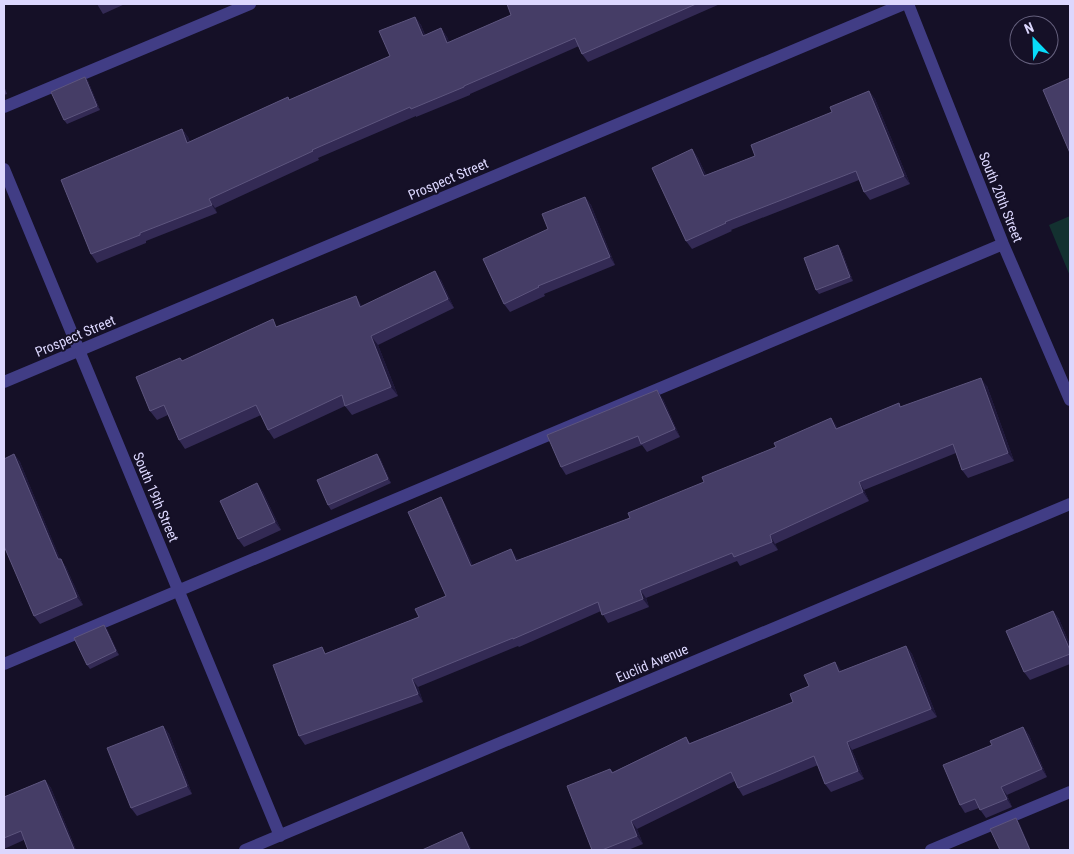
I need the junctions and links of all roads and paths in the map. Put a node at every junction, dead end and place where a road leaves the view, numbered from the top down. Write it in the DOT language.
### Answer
graph roads {
  1 [pos="250,4"];
  2 [pos="906,4"];
  3 [pos="4,107"];
  4 [pos="4,169"];
  5 [pos="1003,244"];
  6 [pos="79,350"];
  7 [pos="4,382"];
  8 [pos="1070,400"];
  9 [pos="1070,504"];
  10 [pos="179,590"];
  11 [pos="4,664"];
  12 [pos="1070,792"];
  13 [pos="280,836"];
  14 [pos="246,850"];
  15 [pos="932,850"];
  1 -- 3 [label="street"];
  2 -- 5 [label="street, South 20th Street"];
  2 -- 6 [label="street, Prospect Street"];
  4 -- 6 [label="street, South 19th Street"];
  5 -- 8 [label="street, South 20th Street"];
  5 -- 10 [label="street"];
  6 -- 7 [label="street, Prospect Street"];
  6 -- 10 [label="street, South 19th Street"];
  9 -- 13 [label="street, Euclid Avenue"];
  10 -- 11 [label="street"];
  10 -- 13 [label="street, South 19th Street"];
  12 -- 15 [label="street"];
  13 -- 14 [label="street, Euclid Avenue"];
}
